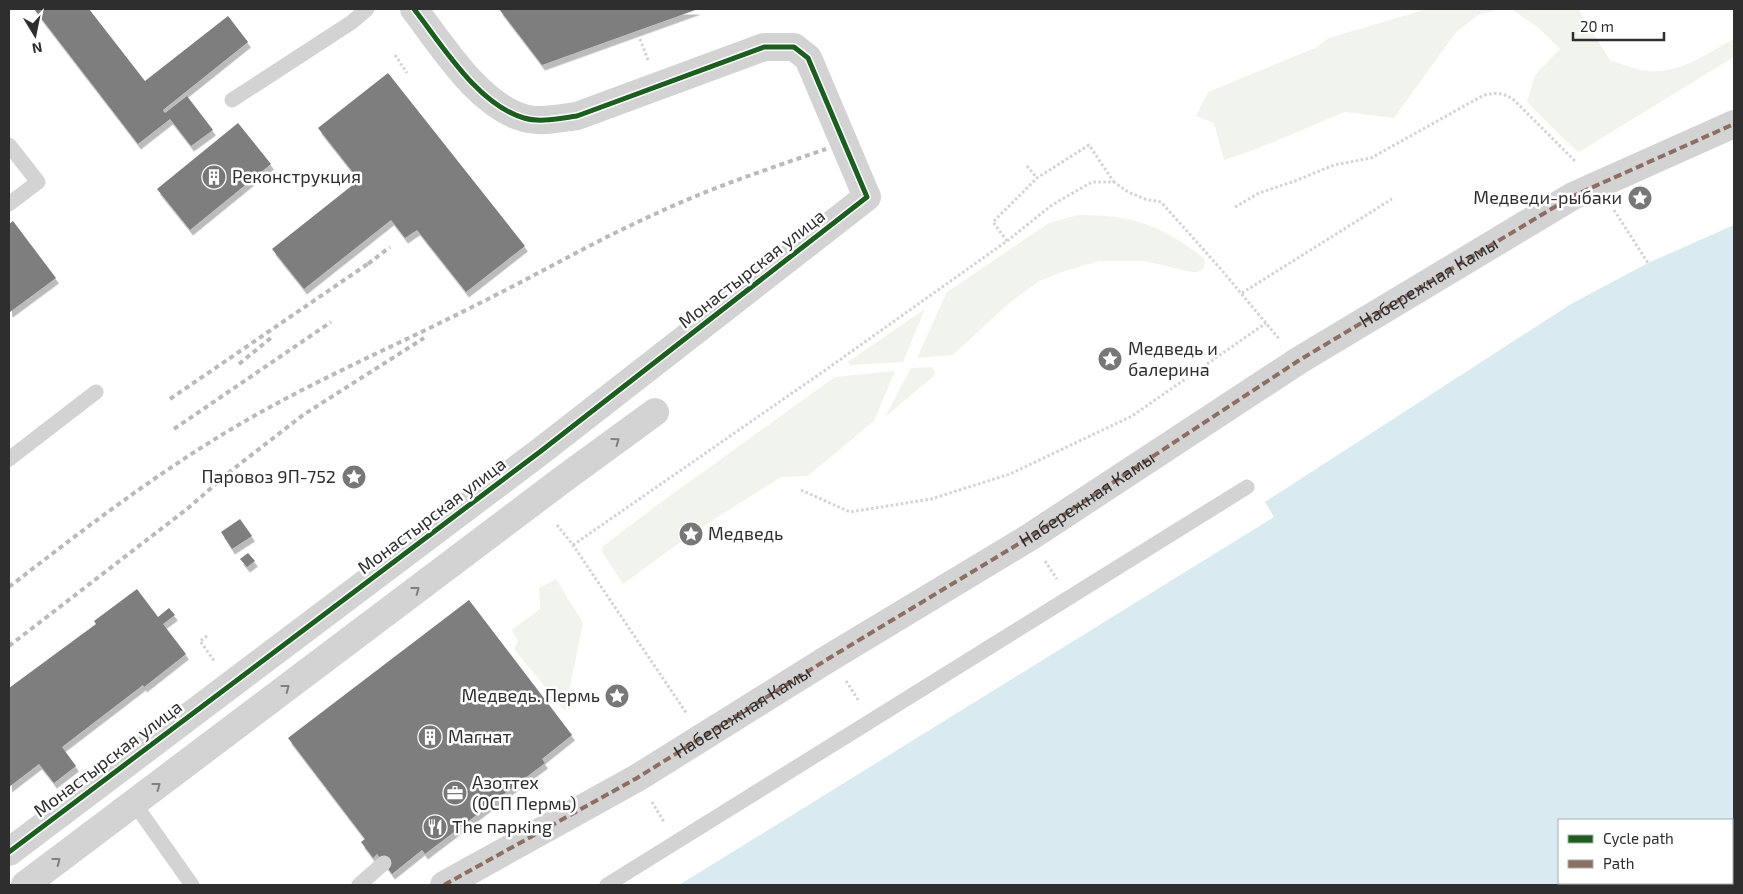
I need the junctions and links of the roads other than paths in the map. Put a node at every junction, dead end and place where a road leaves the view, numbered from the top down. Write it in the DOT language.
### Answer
graph roads {
  1 [pos="367,9"];
  2 [pos="414,9"];
  3 [pos="232,100"];
  4 [pos="1734,124"];
  5 [pos="9,145"];
  6 [pos="9,204"];
  7 [pos="633,378"];
  8 [pos="96,392"];
  9 [pos="656,412"];
  10 [pos="9,459"];
  11 [pos="562,480"];
  12 [pos="1247,487"];
  13 [pos="134,803"];
  14 [pos="9,852"];
  15 [pos="384,863"];
  16 [pos="25,885"];
  17 [pos="192,885"];
  18 [pos="359,885"];
  19 [pos="444,885"];
  20 [pos="607,885"];
  1 -- 3 [label="lane"];
  2 -- 7 [label="street, Монастырская улица"];
  4 -- 19 [label="street, Набережная Камы"];
  5 -- 6 [label="lane"];
  7 -- 11 [label="street, Монастырская улица"];
  7 -- 14 [label="street, Монастырская улица"];
  8 -- 10 [label="lane"];
  11 -- 9 [label="street, Монастырская улица, one-way"];
  13 -- 11 [label="street, Монастырская улица, one-way"];
  12 -- 20 [label="lane"];
  16 -- 13 [label="street, Монастырская улица, one-way"];
  13 -- 17 [label="lane"];
  15 -- 18 [label="lane"];
}
